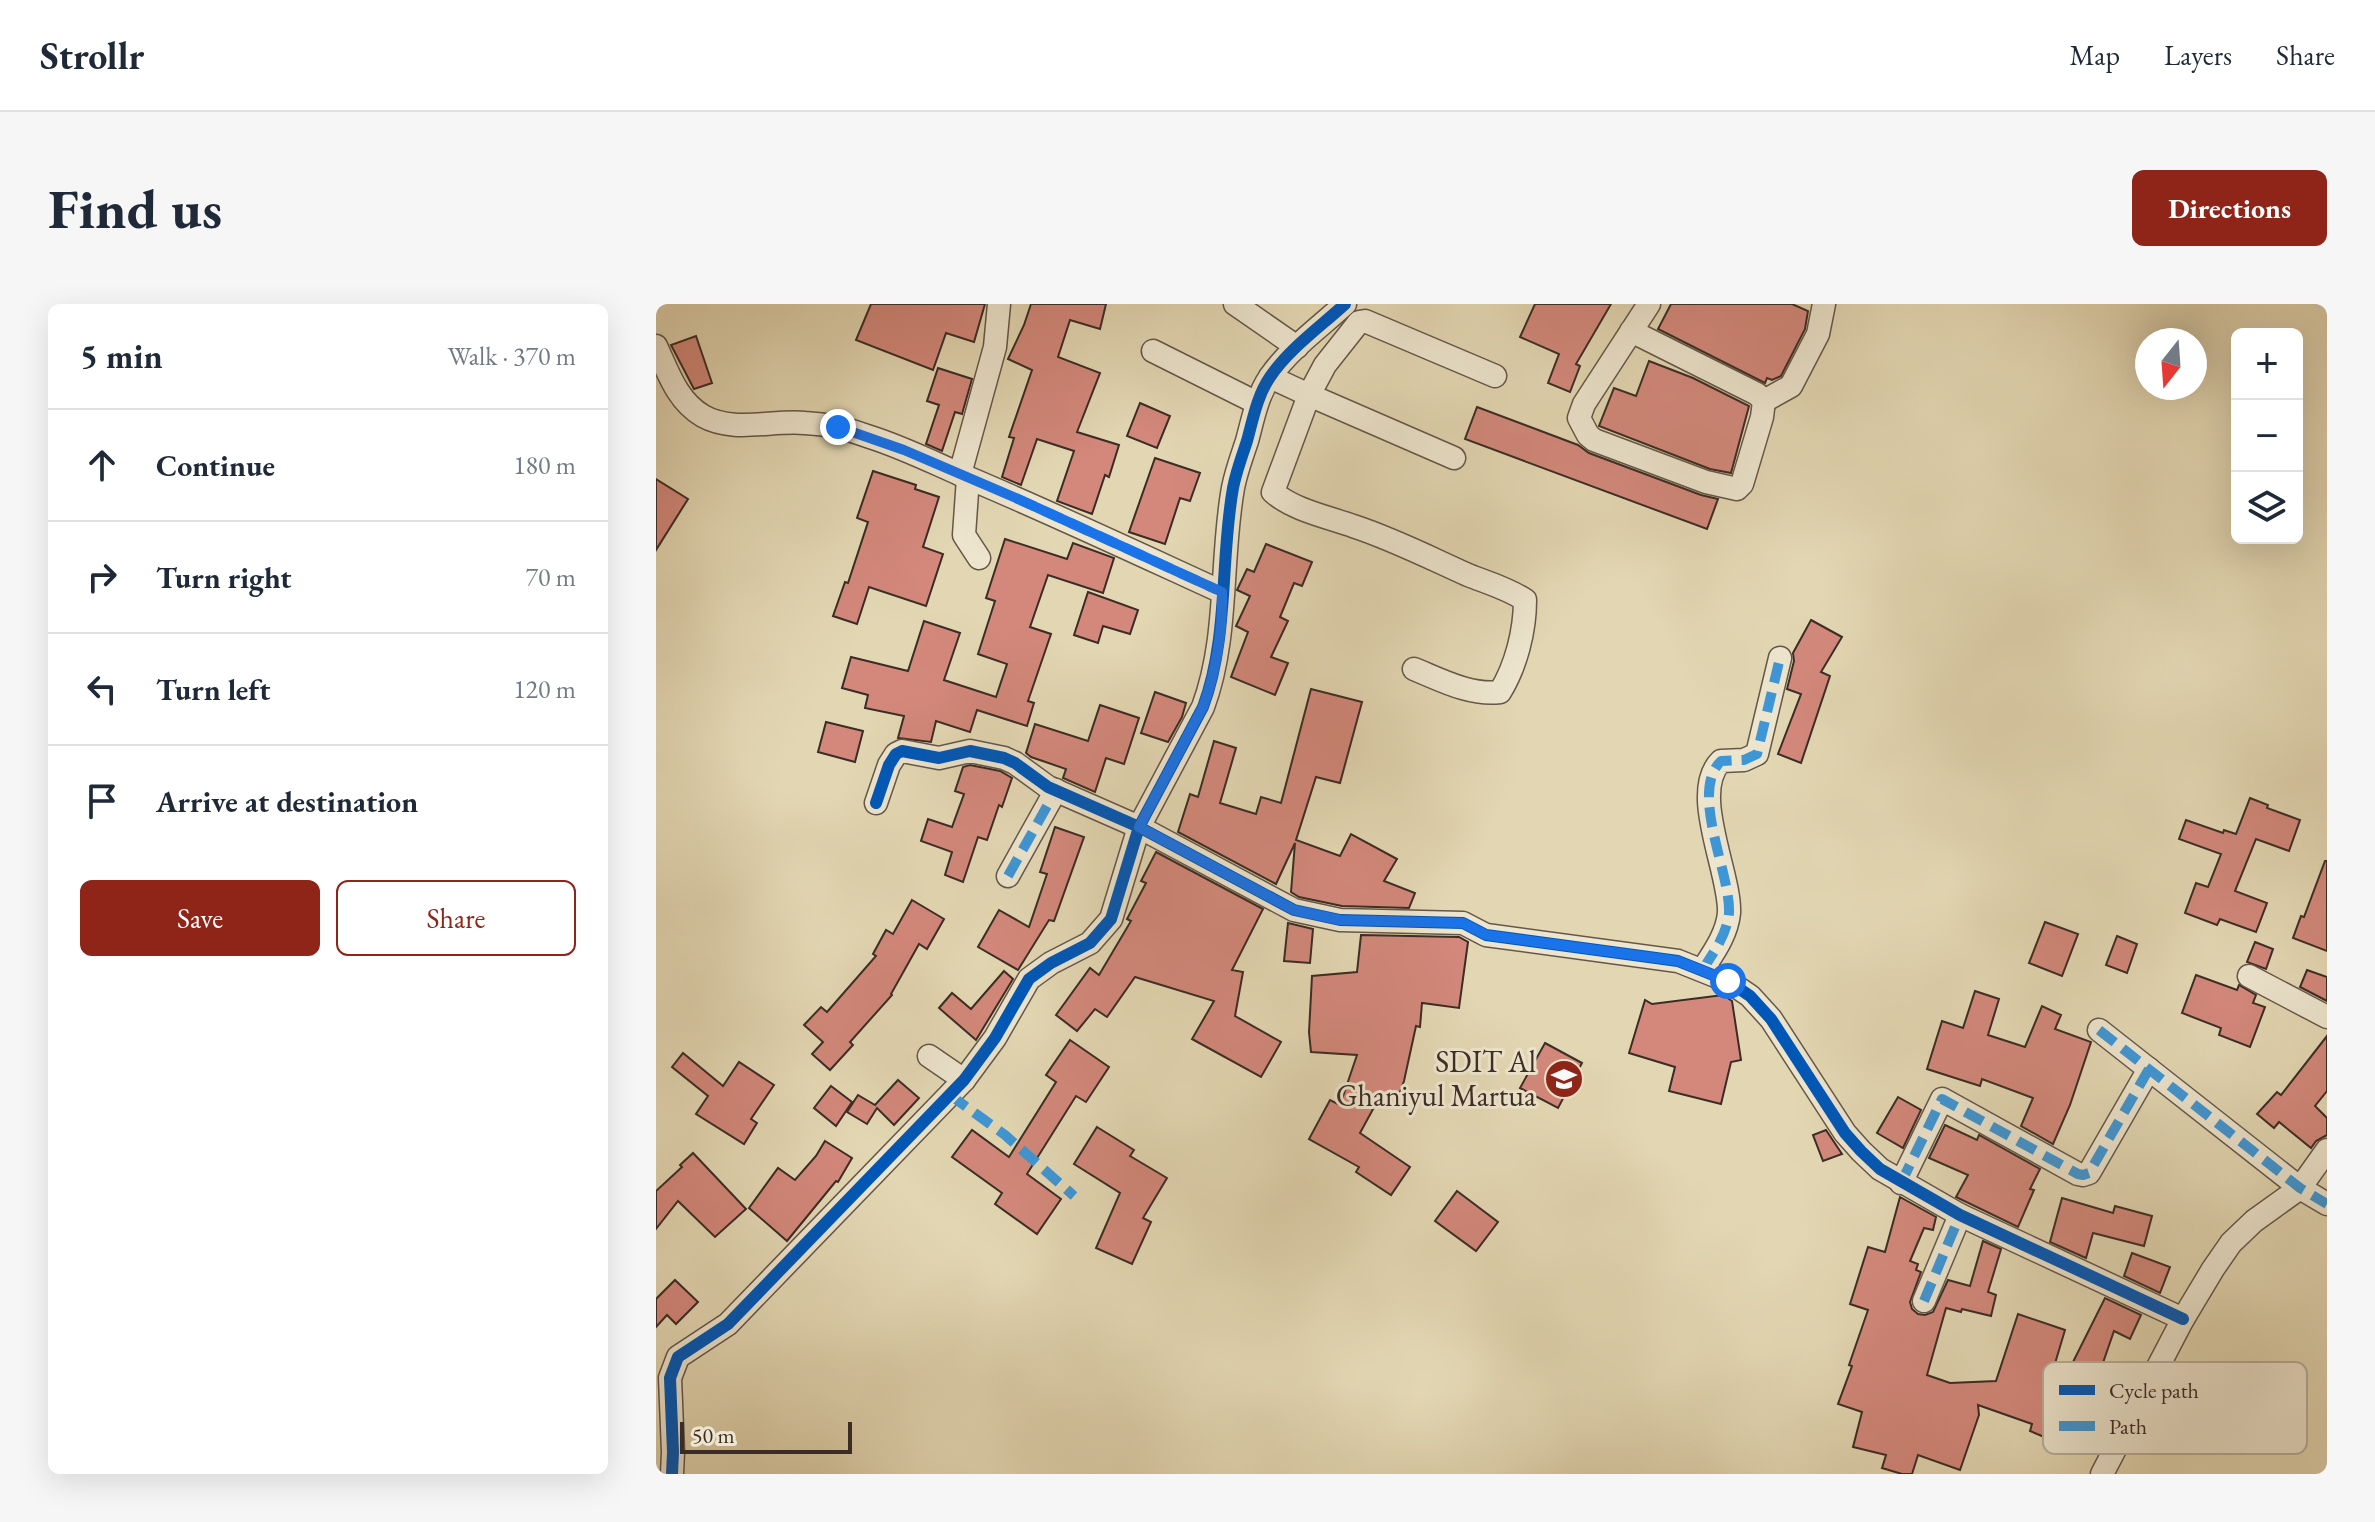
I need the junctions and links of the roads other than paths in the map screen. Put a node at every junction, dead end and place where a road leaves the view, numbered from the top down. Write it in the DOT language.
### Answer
graph roads {
  1 [pos="999,304"];
  2 [pos="1235,304"];
  3 [pos="1345,304"];
  4 [pos="1649,304"];
  5 [pos="1824,304"];
  6 [pos="1631,331"];
  7 [pos="656,346"];
  8 [pos="1297,347"];
  9 [pos="1153,351"];
  10 [pos="1495,376"];
  11 [pos="1270,377"];
  12 [pos="1309,395"];
  13 [pos="1764,401"];
  14 [pos="1257,403"];
  15 [pos="1454,458"];
  16 [pos="964,476"];
  17 [pos="979,558"];
  18 [pos="1222,592"];
  19 [pos="1780,658"];
  20 [pos="1414,669"];
  21 [pos="1056,790"];
  22 [pos="876,803"];
  23 [pos="1139,827"];
  24 [pos="1008,876"];
  25 [pos="1703,969"];
  26 [pos="2249,976"];
  27 [pos="2327,1017"];
  28 [pos="2099,1030"];
  29 [pos="929,1056"];
  30 [pos="2149,1069"];
  31 [pos="964,1080"];
  32 [pos="2327,1150"];
  33 [pos="1901,1183"];
  34 [pos="2300,1188"];
  35 [pos="2327,1204"];
  36 [pos="1960,1215"];
  37 [pos="1924,1301"];
  38 [pos="2183,1319"];
  39 [pos="2161,1362"];
  40 [pos="2112,1454"];
  41 [pos="672,1474"];
  42 [pos="2102,1474"];
  1 -- 16 [label="street"];
  2 -- 8 [label="street"];
  3 -- 8 [label="street"];
  4 -- 6 [label="street"];
  5 -- 13 [label="street"];
  6 -- 13 [label="street"];
  6 -- 13 [label="street"];
  7 -- 16 [label="street"];
  8 -- 11 [label="street"];
  9 -- 14 [label="street"];
  10 -- 12 [label="street"];
  11 -- 12 [label="street"];
  11 -- 14 [label="street"];
  12 -- 15 [label="street"];
  12 -- 20 [label="street"];
  14 -- 18 [label="street"];
  16 -- 17 [label="street"];
  16 -- 18 [label="street"];
  18 -- 23 [label="street"];
  19 -- 25 [label="street"];
  21 -- 22 [label="street"];
  21 -- 23 [label="street"];
  21 -- 24 [label="street"];
  23 -- 25 [label="street"];
  23 -- 31 [label="street"];
  25 -- 33 [label="street"];
  26 -- 27 [label="street"];
  28 -- 30 [label="street"];
  29 -- 31 [label="street"];
  30 -- 33 [label="street"];
  30 -- 34 [label="street"];
  31 -- 41 [label="street"];
  32 -- 34 [label="street"];
  33 -- 36 [label="street"];
  34 -- 35 [label="street"];
  34 -- 38 [label="street"];
  36 -- 37 [label="street"];
  36 -- 38 [label="street"];
  38 -- 39 [label="street"];
  40 -- 42 [label="street"];
}
